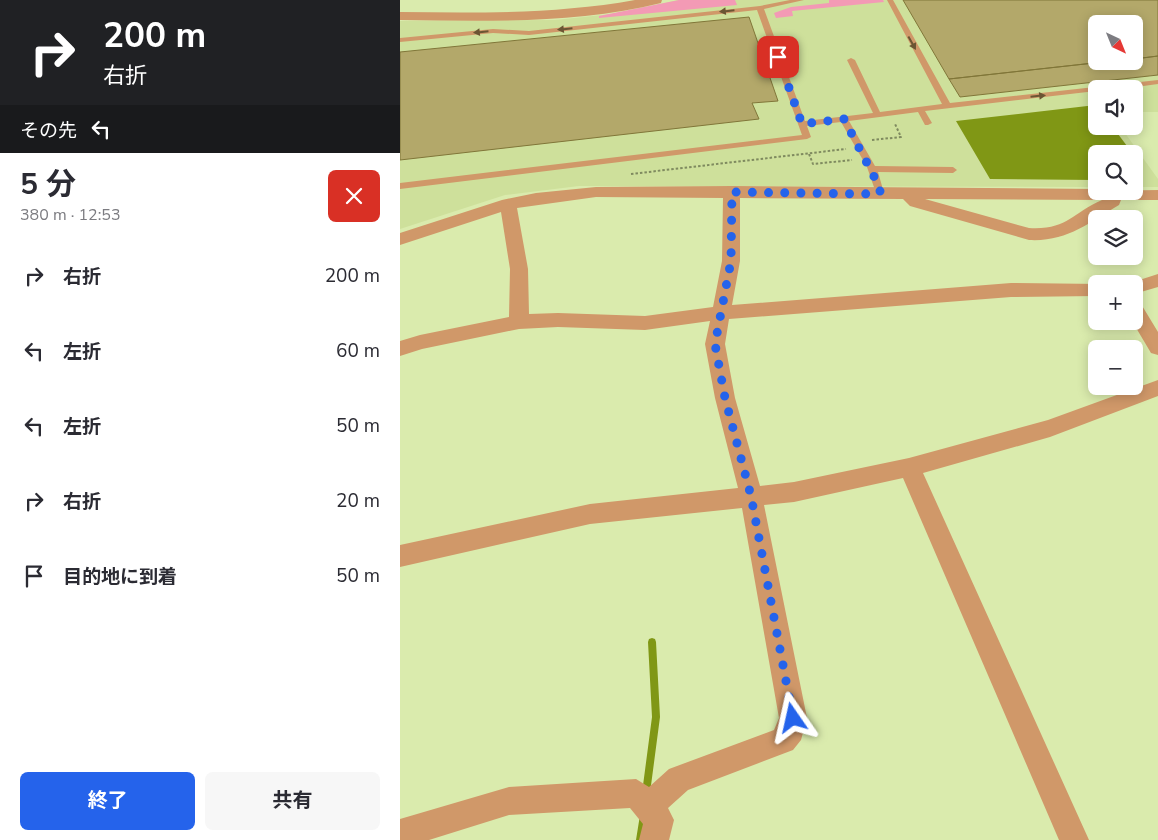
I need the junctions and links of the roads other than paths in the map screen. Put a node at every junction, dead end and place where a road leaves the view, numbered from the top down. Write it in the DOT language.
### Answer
graph roads {
  1 [pos="656,0"];
  2 [pos="801,0"];
  3 [pos="890,0"];
  4 [pos="760,8"];
  5 [pos="400,16"];
  6 [pos="400,40"];
  7 [pos="851,60"];
  8 [pos="1158,82"];
  9 [pos="1143,84"];
  10 [pos="1088,90"];
  11 [pos="947,106"];
  12 [pos="920,109"];
  13 [pos="878,114"];
  14 [pos="844,119"];
  15 [pos="928,123"];
  16 [pos="802,124"];
  17 [pos="872,169"];
  18 [pos="952,170"];
  19 [pos="400,186"];
  20 [pos="732,192"];
  21 [pos="880,193"];
  22 [pos="911,193"];
  23 [pos="1088,195"];
  24 [pos="1143,195"];
  25 [pos="1158,195"];
  26 [pos="1113,200"];
  27 [pos="508,204"];
  28 [pos="400,239"];
  29 [pos="1158,280"];
  30 [pos="1143,284"];
  31 [pos="1088,289"];
  32 [pos="720,313"];
  33 [pos="519,322"];
  34 [pos="1143,324"];
  35 [pos="1158,348"];
  36 [pos="400,349"];
  37 [pos="1158,388"];
  38 [pos="909,467"];
  39 [pos="751,496"];
  40 [pos="400,556"];
  41 [pos="648,807"];
  42 [pos="400,834"];
  43 [pos="654,840"];
  44 [pos="1074,840"];
  1 -- 5 [label="street"];
  2 -- 4 [label="lane"];
  3 -- 11 [label="lane, one-way"];
  4 -- 6 [label="lane, one-way"];
  4 -- 16 [label="lane"];
  7 -- 13 [label="lane"];
  8 -- 9 [label="lane"];
  11 -- 10 [label="lane, one-way"];
  11 -- 12 [label="lane"];
  12 -- 13 [label="lane"];
  12 -- 15 [label="lane"];
  13 -- 14 [label="lane"];
  14 -- 16 [label="lane"];
  14 -- 17 [label="lane"];
  16 -- 19 [label="lane"];
  17 -- 18 [label="lane"];
  17 -- 21 [label="lane"];
  20 -- 21 [label="street"];
  20 -- 27 [label="street"];
  20 -- 32 [label="street"];
  21 -- 22 [label="street"];
  22 -- 23 [label="street"];
  22 -- 26 [label="street"];
  24 -- 25 [label="street"];
  27 -- 28 [label="street"];
  27 -- 33 [label="street"];
  29 -- 30 [label="street"];
  31 -- 32 [label="street"];
  32 -- 33 [label="street"];
  32 -- 39 [label="street"];
  33 -- 36 [label="street"];
  34 -- 35 [label="street"];
  37 -- 38 [label="street"];
  38 -- 39 [label="street"];
  38 -- 44 [label="street"];
  39 -- 40 [label="street"];
  39 -- 41 [label="street"];
  41 -- 42 [label="street"];
  41 -- 43 [label="street"];
}
